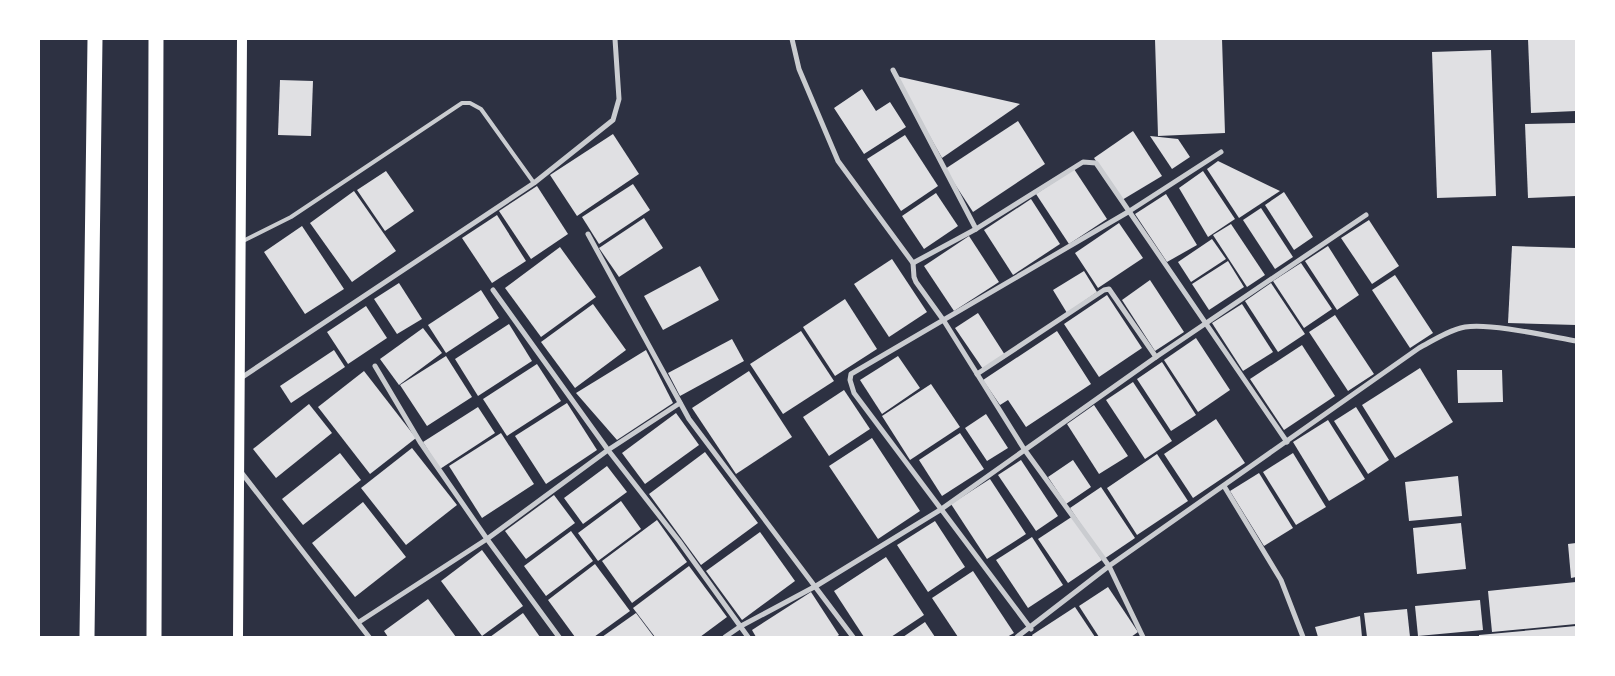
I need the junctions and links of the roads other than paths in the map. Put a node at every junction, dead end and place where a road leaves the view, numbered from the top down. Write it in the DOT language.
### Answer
graph roads {
  1 [pos="95,39"];
  2 [pos="156,39"];
  3 [pos="242,39"];
  4 [pos="615,39"];
  5 [pos="792,39"];
  6 [pos="893,70"];
  7 [pos="1221,152"];
  8 [pos="534,183"];
  9 [pos="1128,212"];
  10 [pos="1366,216"];
  11 [pos="976,229"];
  12 [pos="588,234"];
  13 [pos="241,242"];
  14 [pos="913,263"];
  15 [pos="493,290"];
  16 [pos="944,321"];
  17 [pos="1205,324"];
  18 [pos="1576,340"];
  19 [pos="1156,357"];
  20 [pos="374,366"];
  21 [pos="977,374"];
  22 [pos="240,378"];
  23 [pos="680,403"];
  24 [pos="1287,442"];
  25 [pos="1024,449"];
  26 [pos="608,450"];
  27 [pos="239,470"];
  28 [pos="1224,486"];
  29 [pos="940,510"];
  30 [pos="487,539"];
  31 [pos="1109,566"];
  32 [pos="816,586"];
  33 [pos="359,622"];
  34 [pos="741,626"];
  35 [pos="1030,629"];
  36 [pos="87,637"];
  37 [pos="154,637"];
  38 [pos="238,637"];
  39 [pos="369,637"];
  40 [pos="560,637"];
  41 [pos="725,637"];
  42 [pos="748,637"];
  43 [pos="853,637"];
  44 [pos="1017,637"];
  45 [pos="1143,637"];
  46 [pos="1303,637"];
  1 -- 36 [label="highway"];
  2 -- 37 [label="highway"];
  3 -- 13 [label="main road"];
  4 -- 8 [label="street"];
  5 -- 14 [label="street"];
  6 -- 11 [label="street"];
  7 -- 9 [label="street"];
  8 -- 13 [label="lane"];
  8 -- 22 [label="street"];
  9 -- 11 [label="street"];
  9 -- 16 [label="street"];
  9 -- 17 [label="street"];
  10 -- 17 [label="street"];
  11 -- 14 [label="street"];
  12 -- 23 [label="street"];
  13 -- 22 [label="main road"];
  14 -- 16 [label="street"];
  15 -- 26 [label="street"];
  16 -- 21 [label="street"];
  16 -- 29 [label="street"];
  17 -- 19 [label="street"];
  17 -- 24 [label="street"];
  18 -- 24 [label="street"];
  19 -- 21 [label="street"];
  19 -- 25 [label="street"];
  20 -- 30 [label="street"];
  21 -- 25 [label="street"];
  22 -- 27 [label="main road"];
  23 -- 26 [label="street"];
  23 -- 32 [label="street"];
  24 -- 28 [label="street"];
  25 -- 29 [label="street"];
  25 -- 31 [label="street"];
  26 -- 30 [label="street"];
  26 -- 34 [label="street"];
  27 -- 33 [label="street"];
  27 -- 38 [label="main road"];
  28 -- 31 [label="street"];
  28 -- 46 [label="street"];
  29 -- 32 [label="street"];
  29 -- 35 [label="street"];
  30 -- 33 [label="street"];
  30 -- 40 [label="street"];
  31 -- 35 [label="street"];
  31 -- 45 [label="street"];
  32 -- 34 [label="street"];
  32 -- 43 [label="street"];
  33 -- 39 [label="street"];
  34 -- 41 [label="street"];
  34 -- 42 [label="street"];
  35 -- 44 [label="street"];
}
